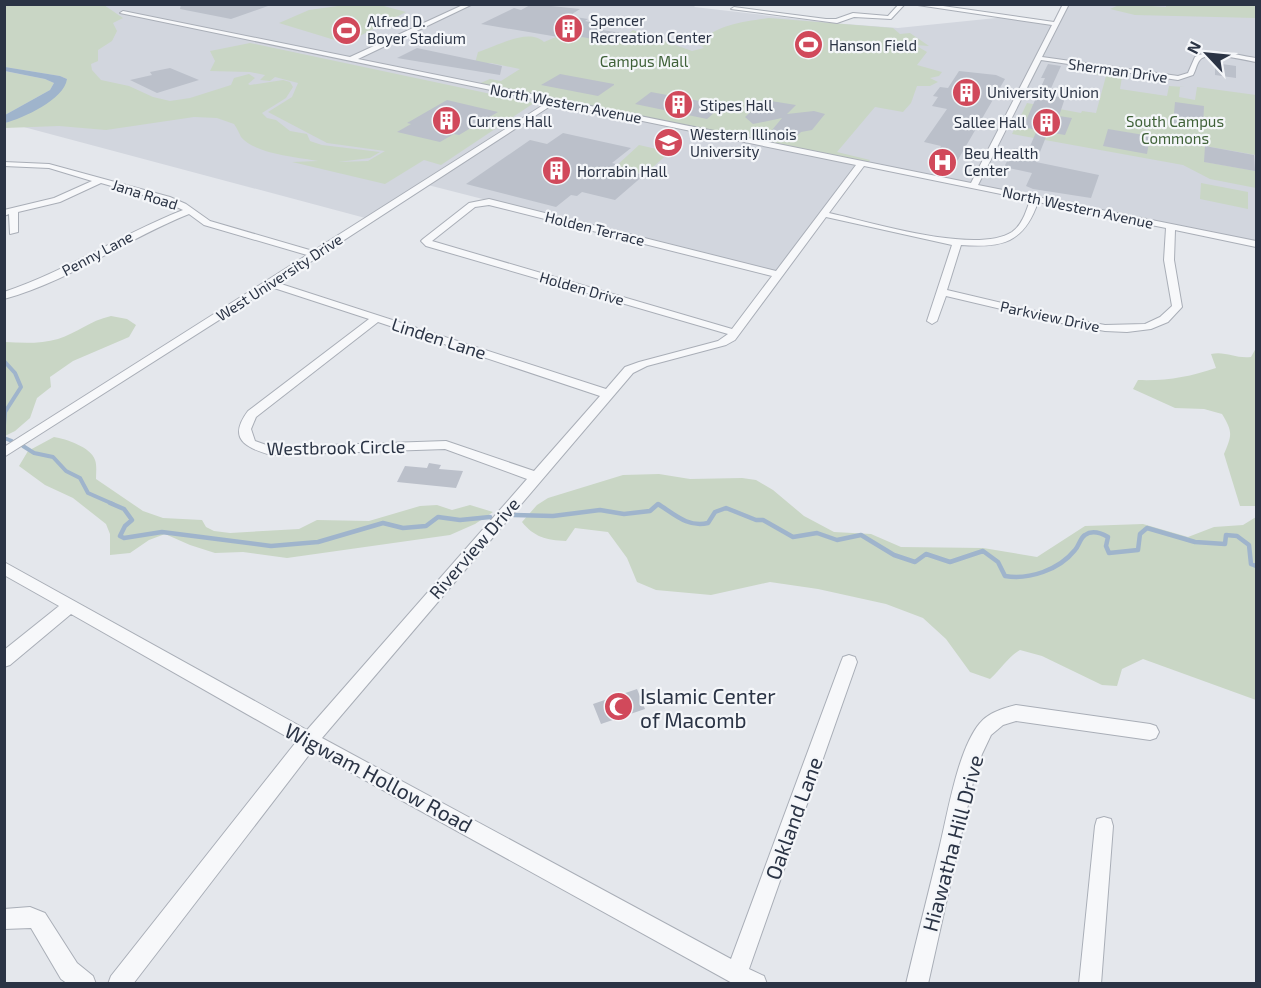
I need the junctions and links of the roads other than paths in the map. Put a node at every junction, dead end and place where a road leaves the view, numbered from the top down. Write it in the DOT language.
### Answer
graph roads {
  1 [pos="471,4"];
  2 [pos="903,4"];
  3 [pos="913,4"];
  4 [pos="1066,4"];
  5 [pos="956,7"];
  6 [pos="734,9"];
  7 [pos="123,13"];
  8 [pos="1056,24"];
  9 [pos="1038,58"];
  10 [pos="352,59"];
  11 [pos="1257,60"];
  12 [pos="554,101"];
  13 [pos="862,163"];
  14 [pos="4,164"];
  15 [pos="101,180"];
  16 [pos="974,185"];
  17 [pos="1035,198"];
  18 [pos="189,211"];
  19 [pos="9,212"];
  20 [pos="823,214"];
  21 [pos="1171,226"];
  22 [pos="13,232"];
  23 [pos="957,243"];
  24 [pos="429,244"];
  25 [pos="1257,244"];
  26 [pos="314,254"];
  27 [pos="779,275"];
  28 [pos="269,283"];
  29 [pos="943,292"];
  30 [pos="4,296"];
  31 [pos="378,318"];
  32 [pos="932,321"];
  33 [pos="735,333"];
  34 [pos="608,394"];
  35 [pos="4,453"];
  36 [pos="535,477"];
  37 [pos="4,568"];
  38 [pos="71,606"];
  39 [pos="4,660"];
  40 [pos="849,662"];
  41 [pos="1150,732"];
  42 [pos="309,740"];
  43 [pos="1104,826"];
  44 [pos="4,919"];
  45 [pos="737,973"];
  46 [pos="86,984"];
  47 [pos="120,984"];
  48 [pos="756,984"];
  49 [pos="917,984"];
  50 [pos="1090,984"];
  1 -- 10 [label="street"];
  2 -- 6 [label="street"];
  3 -- 5 [label="street"];
  4 -- 8 [label="street"];
  5 -- 8 [label="street"];
  7 -- 10 [label="street, North Western Avenue"];
  8 -- 9 [label="street"];
  9 -- 11 [label="street, Sherman Drive"];
  9 -- 16 [label="street"];
  10 -- 12 [label="street, North Western Avenue"];
  12 -- 13 [label="street, North Western Avenue"];
  12 -- 26 [label="street, West University Drive"];
  13 -- 16 [label="street, North Western Avenue"];
  13 -- 20 [label="street, Riverview Drive"];
  14 -- 15 [label="street, Jana Road"];
  15 -- 18 [label="street, Jana Road"];
  15 -- 19 [label="street"];
  16 -- 17 [label="street, North Western Avenue"];
  17 -- 21 [label="street, North Western Avenue"];
  17 -- 23 [label="street"];
  18 -- 26 [label="street, Jana Road"];
  18 -- 30 [label="street, Penny Lane"];
  19 -- 22 [label="street"];
  20 -- 23 [label="street"];
  20 -- 27 [label="street, Riverview Drive"];
  21 -- 25 [label="street, North Western Avenue"];
  21 -- 29 [label="street, Parkview Drive"];
  23 -- 29 [label="street"];
  24 -- 27 [label="street, Holden Terrace"];
  24 -- 33 [label="street, Holden Drive"];
  26 -- 28 [label="street, West University Drive"];
  27 -- 33 [label="street, Riverview Drive"];
  28 -- 31 [label="street, Linden Lane"];
  28 -- 35 [label="street, West University Drive"];
  29 -- 32 [label="street"];
  31 -- 34 [label="street, Linden Lane"];
  31 -- 36 [label="street, Westbrook Circle"];
  33 -- 34 [label="street, Riverview Drive"];
  34 -- 36 [label="street, Riverview Drive"];
  36 -- 42 [label="street, Riverview Drive"];
  37 -- 38 [label="street, Wigwam Hollow Road"];
  38 -- 39 [label="street"];
  38 -- 42 [label="street, Wigwam Hollow Road"];
  40 -- 45 [label="street, Oakland Lane"];
  41 -- 49 [label="street, Hiawatha Hill Drive"];
  42 -- 45 [label="street, Wigwam Hollow Road"];
  42 -- 47 [label="street, Riverview Drive"];
  43 -- 50 [label="street"];
  44 -- 46 [label="street"];
  45 -- 48 [label="street, Wigwam Hollow Road"];
}
